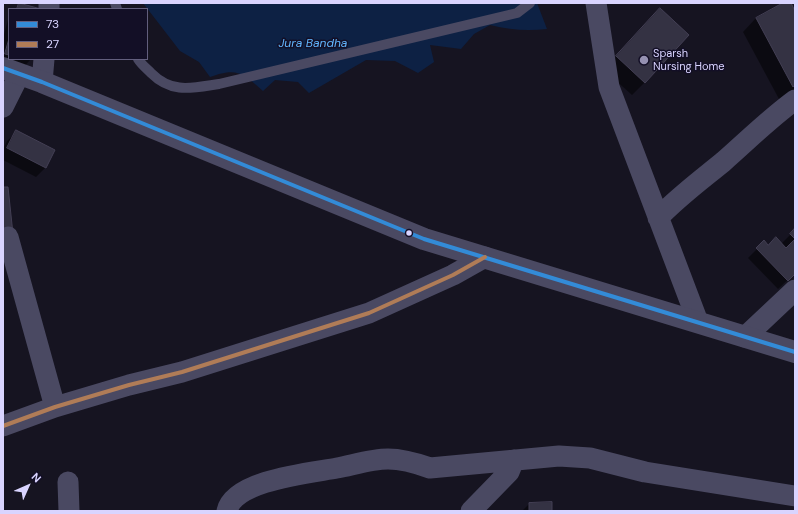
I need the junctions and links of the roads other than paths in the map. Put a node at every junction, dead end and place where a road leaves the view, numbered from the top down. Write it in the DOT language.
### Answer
graph roads {
  1 [pos="530,3"];
  2 [pos="596,3"];
  3 [pos="44,60"];
  4 [pos="139,60"];
  5 [pos="11,71"];
  6 [pos="42,82"];
  7 [pos="795,100"];
  8 [pos="3,108"];
  9 [pos="658,218"];
  10 [pos="8,237"];
  11 [pos="485,257"];
  12 [pos="795,290"];
  13 [pos="698,322"];
  14 [pos="745,336"];
  15 [pos="795,352"];
  16 [pos="55,407"];
  17 [pos="3,426"];
  18 [pos="514,460"];
  19 [pos="68,482"];
  20 [pos="795,496"];
  21 [pos="69,511"];
  22 [pos="227,511"];
  23 [pos="471,511"];
  1 -- 4 [label="lane"];
  2 -- 9 [label="street"];
  3 -- 6 [label="street"];
  5 -- 6 [label="street"];
  5 -- 8 [label="street"];
  6 -- 11 [label="street"];
  7 -- 9 [label="street"];
  9 -- 13 [label="street"];
  10 -- 16 [label="street"];
  11 -- 13 [label="street"];
  11 -- 16 [label="street"];
  12 -- 14 [label="street"];
  13 -- 14 [label="street"];
  14 -- 15 [label="street"];
  16 -- 17 [label="street"];
  18 -- 20 [label="street"];
  18 -- 22 [label="street"];
  18 -- 23 [label="street"];
  19 -- 21 [label="street"];
}
